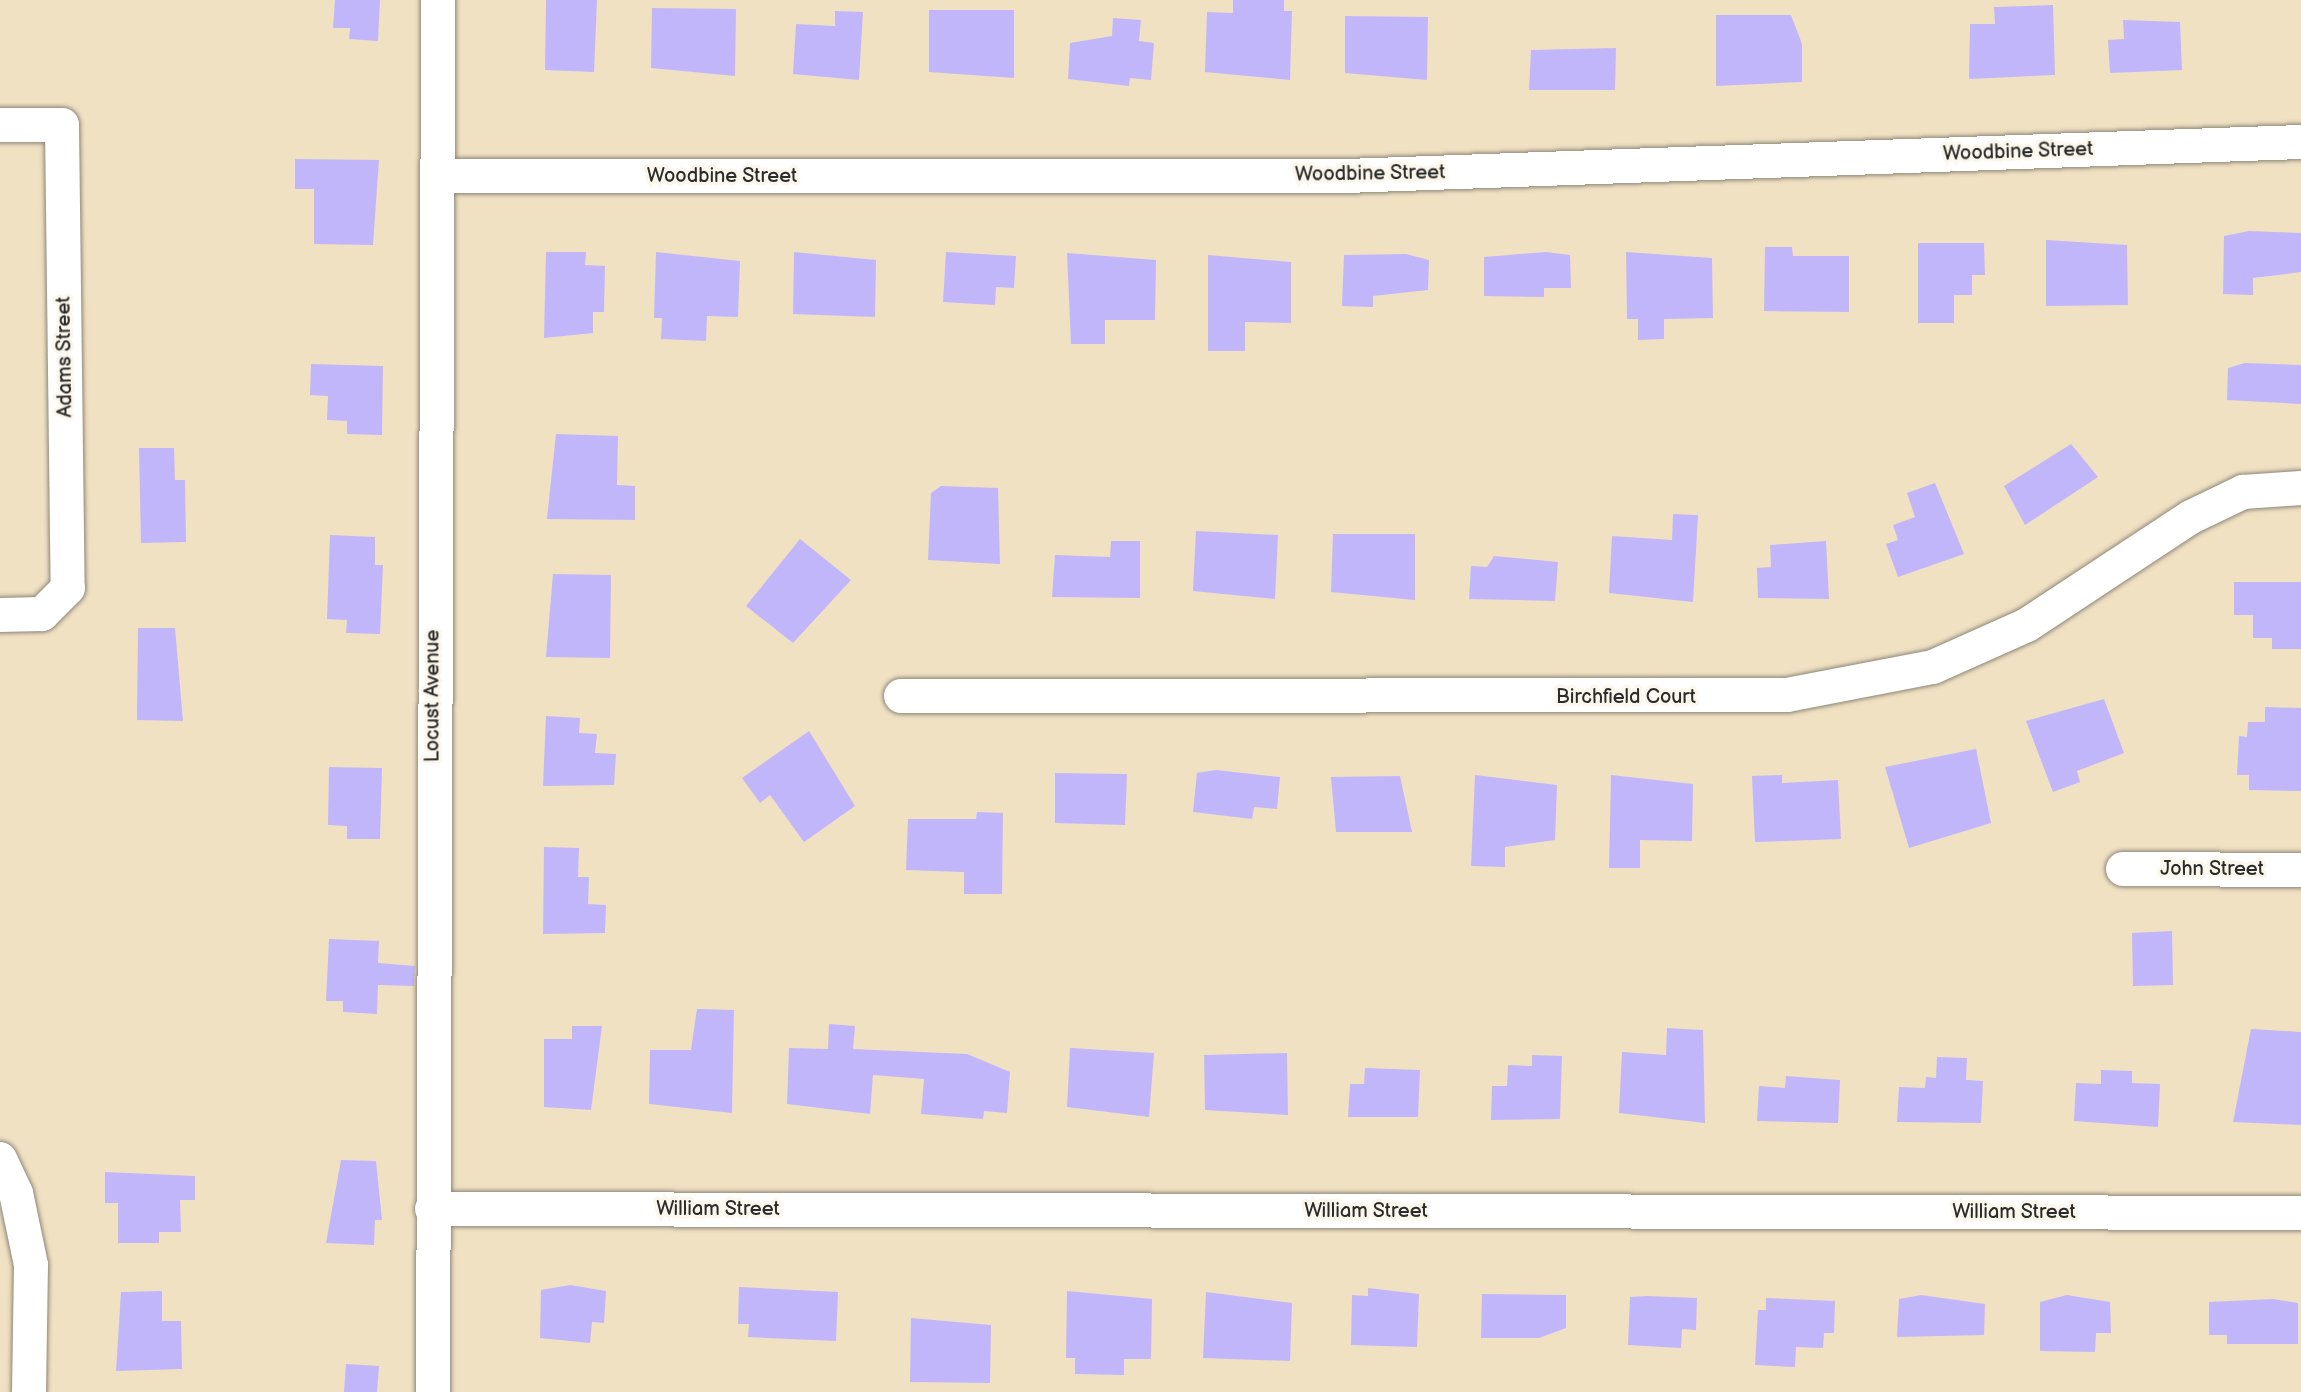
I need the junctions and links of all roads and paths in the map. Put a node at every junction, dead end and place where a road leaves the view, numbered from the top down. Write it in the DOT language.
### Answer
graph roads {
  1 [pos="438,0"];
  2 [pos="0,125"];
  3 [pos="2301,142"];
  4 [pos="439,176"];
  5 [pos="2301,488"];
  6 [pos="0,615"];
  7 [pos="901,696"];
  8 [pos="2123,869"];
  9 [pos="2301,870"];
  10 [pos="0,1159"];
  11 [pos="432,1209"];
  12 [pos="2301,1213"];
  13 [pos="29,1392"];
  14 [pos="433,1392"];
  1 -- 4 [label="street, Locust Avenue"];
  2 -- 6 [label="street, Adams Street"];
  3 -- 4 [label="street, Woodbine Street"];
  4 -- 11 [label="street, Locust Avenue"];
  5 -- 7 [label="street, Birchfield Court"];
  8 -- 9 [label="street, John Street"];
  10 -- 13 [label="street"];
  11 -- 12 [label="street, William Street"];
  11 -- 14 [label="street, Locust Avenue"];
}
